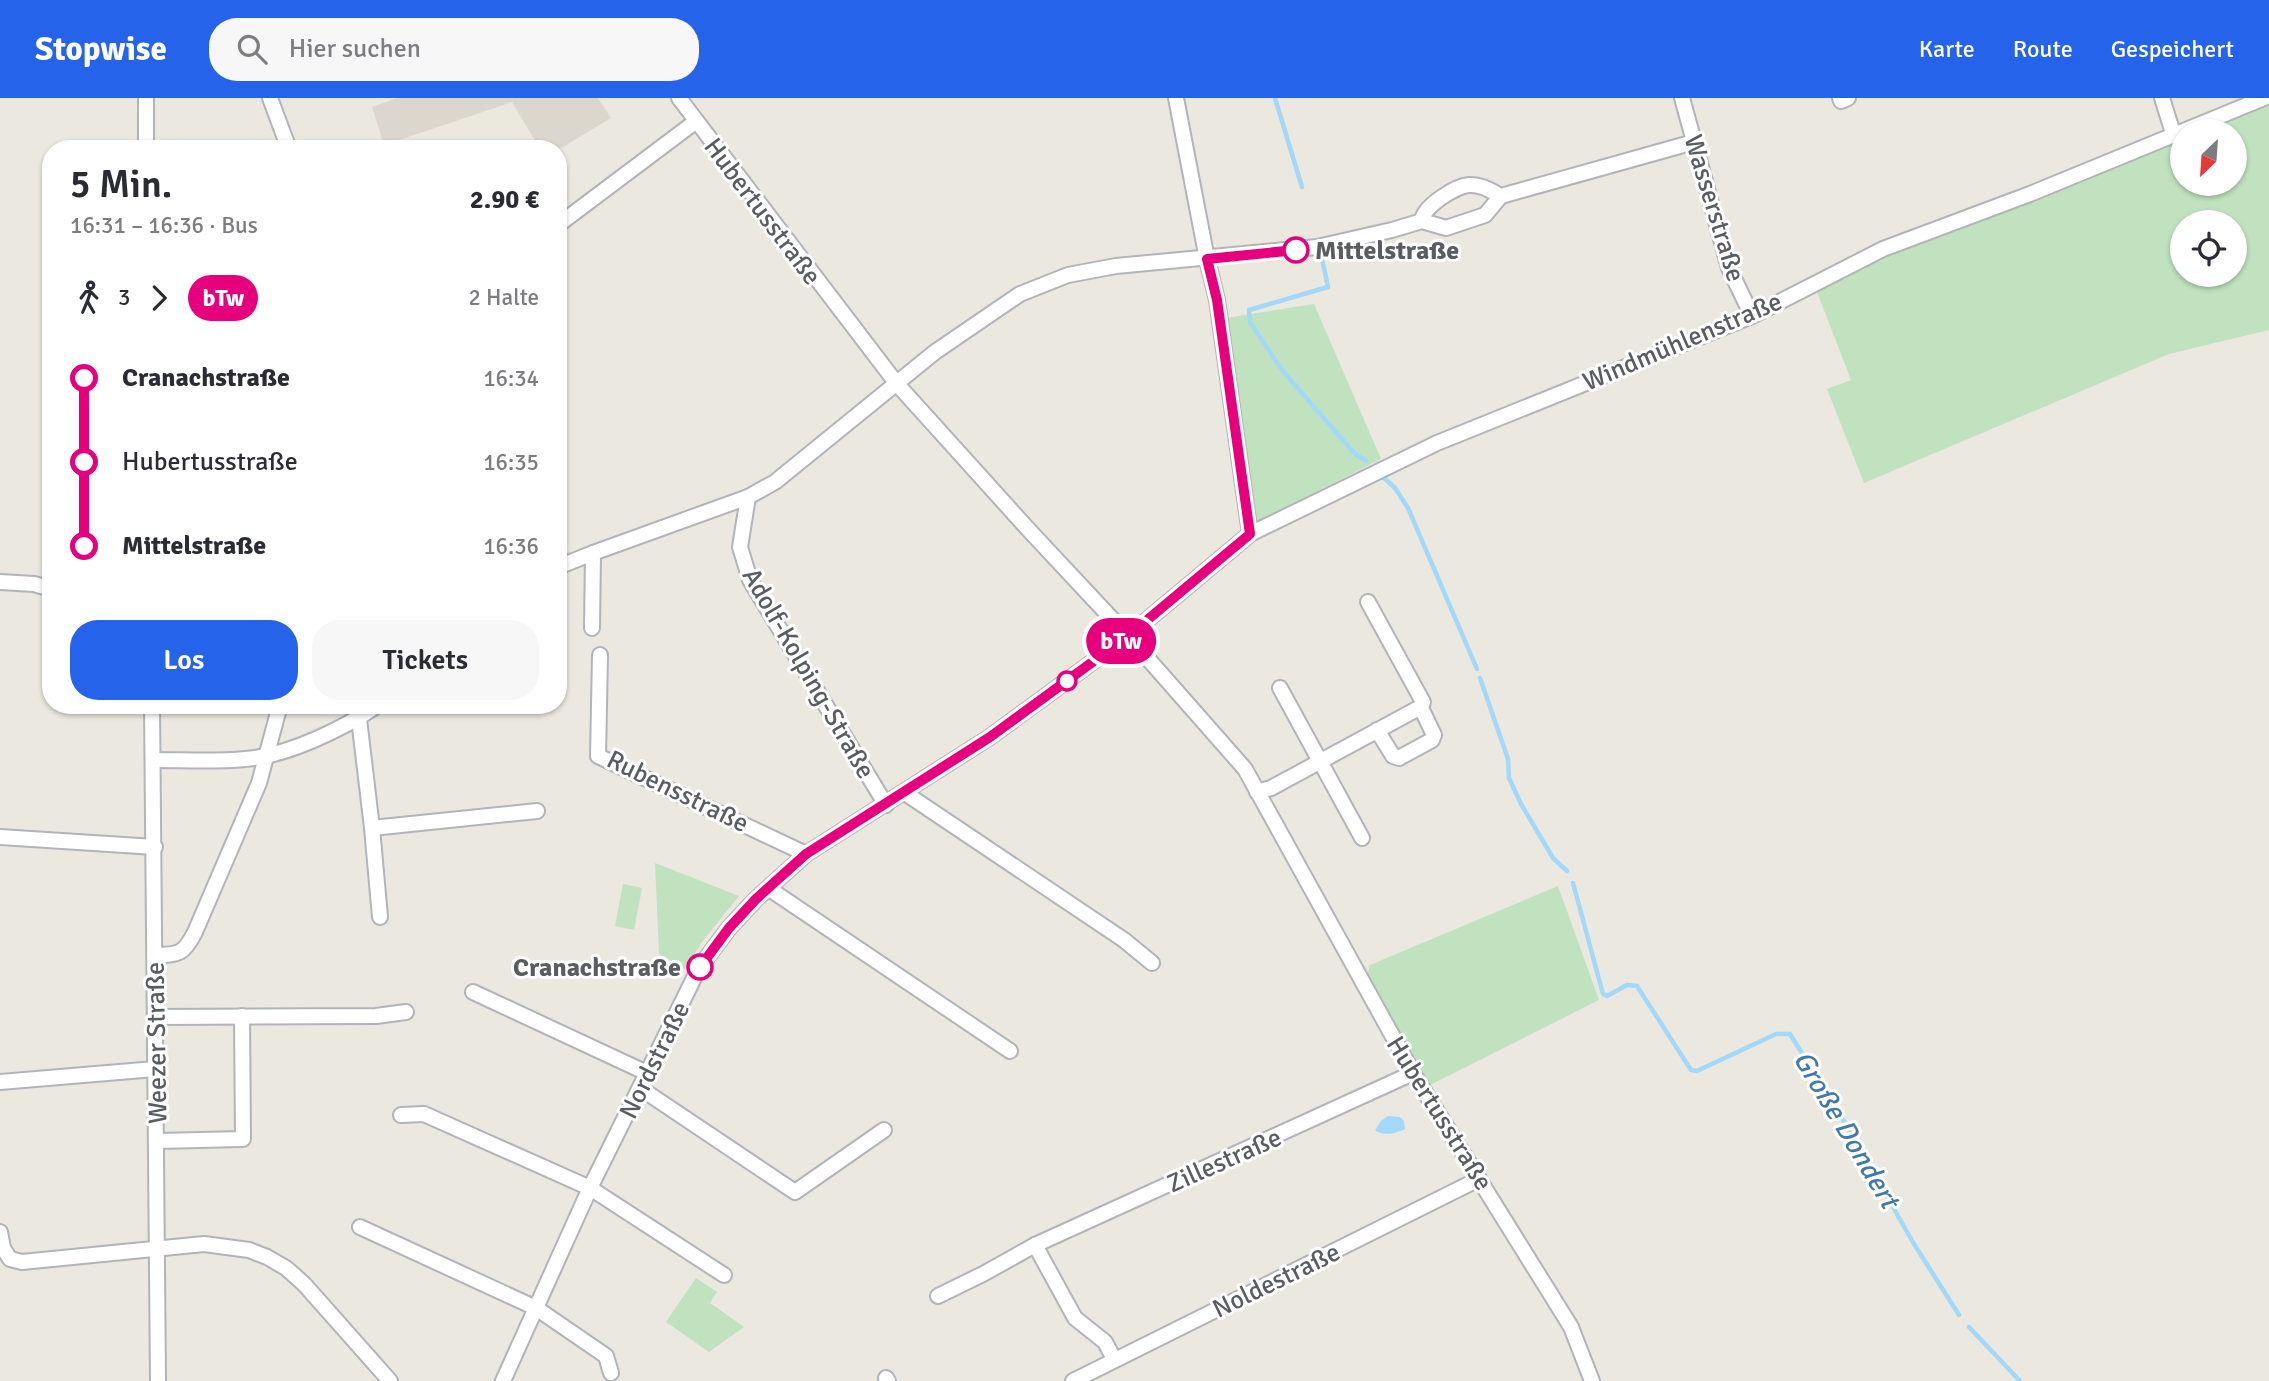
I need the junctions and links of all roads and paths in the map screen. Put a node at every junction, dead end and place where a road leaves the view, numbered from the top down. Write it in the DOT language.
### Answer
graph roads {
  1 [pos="146,98"];
  2 [pos="270,98"];
  3 [pos="678,98"];
  4 [pos="1176,98"];
  5 [pos="1682,98"];
  6 [pos="1840,98"];
  7 [pos="1848,98"];
  8 [pos="2162,98"];
  9 [pos="2264,98"];
  10 [pos="2212,119"];
  11 [pos="695,122"];
  12 [pos="2170,122"];
  13 [pos="2170,136"];
  14 [pos="146,140"];
  15 [pos="286,140"];
  16 [pos="1694,142"];
  17 [pos="1501,196"];
  18 [pos="567,218"];
  19 [pos="1422,221"];
  20 [pos="1207,259"];
  21 [pos="1752,316"];
  22 [pos="897,384"];
  23 [pos="748,497"];
  24 [pos="1250,534"];
  25 [pos="593,552"];
  26 [pos="567,564"];
  27 [pos="0,582"];
  28 [pos="42,586"];
  29 [pos="1368,602"];
  30 [pos="592,628"];
  31 [pos="1128,636"];
  32 [pos="600,655"];
  33 [pos="1280,688"];
  34 [pos="1420,710"];
  35 [pos="152,714"];
  36 [pos="278,714"];
  37 [pos="366,714"];
  38 [pos="359,719"];
  39 [pos="1377,730"];
  40 [pos="268,754"];
  41 [pos="153,760"];
  42 [pos="1320,761"];
  43 [pos="1257,792"];
  44 [pos="905,793"];
  45 [pos="886,805"];
  46 [pos="537,811"];
  47 [pos="372,828"];
  48 [pos="0,837"];
  49 [pos="1362,838"];
  50 [pos="155,847"];
  51 [pos="806,854"];
  52 [pos="768,888"];
  53 [pos="380,917"];
  54 [pos="155,955"];
  55 [pos="1152,962"];
  56 [pos="473,992"];
  57 [pos="405,1012"];
  58 [pos="242,1016"];
  59 [pos="155,1017"];
  60 [pos="1010,1051"];
  61 [pos="155,1069"];
  62 [pos="647,1073"];
  63 [pos="1413,1073"];
  64 [pos="0,1082"];
  65 [pos="640,1088"];
  66 [pos="401,1115"];
  67 [pos="884,1130"];
  68 [pos="157,1140"];
  69 [pos="1479,1179"];
  70 [pos="590,1188"];
  71 [pos="359,1227"];
  72 [pos="0,1232"];
  73 [pos="1035,1245"];
  74 [pos="157,1248"];
  75 [pos="724,1275"];
  76 [pos="938,1296"];
  77 [pos="536,1308"];
  78 [pos="1114,1359"];
  79 [pos="611,1373"];
  80 [pos="158,1381"];
  81 [pos="390,1381"];
  82 [pos="503,1381"];
  83 [pos="1073,1381"];
  84 [pos="1592,1381"];
  1 -- 14 [label="street"];
  2 -- 15 [label="street"];
  3 -- 11 [label="street, Hubertusstraße"];
  4 -- 20 [label="street"];
  5 -- 16 [label="street, Wasserstraße"];
  6 -- 7 [label="street"];
  8 -- 12 [label="street"];
  9 -- 10 [label="street, Windmühlenstraße"];
  11 -- 18 [label="street"];
  11 -- 22 [label="street, Hubertusstraße"];
  13 -- 21 [label="street, Windmühlenstraße"];
  16 -- 17 [label="street"];
  16 -- 21 [label="street, Wasserstraße"];
  17 -- 19 [label="street"];
  17 -- 19 [label="street"];
  19 -- 20 [label="street"];
  20 -- 22 [label="street"];
  20 -- 24 [label="street"];
  21 -- 24 [label="street, Windmühlenstraße"];
  22 -- 23 [label="street"];
  22 -- 31 [label="street, Hubertusstraße"];
  23 -- 25 [label="street"];
  23 -- 45 [label="street, Adolf-Kolping-Straße"];
  24 -- 31 [label="street, Windmühlenstraße"];
  25 -- 26 [label="street"];
  25 -- 30 [label="street"];
  27 -- 28 [label="street"];
  29 -- 34 [label="street"];
  31 -- 43 [label="street, Hubertusstraße"];
  31 -- 44 [label="street, Nordstraße"];
  32 -- 51 [label="street, Rubensstraße"];
  33 -- 42 [label="street"];
  34 -- 39 [label="street"];
  34 -- 39 [label="street"];
  35 -- 41 [label="street, Weezer Straße"];
  36 -- 40 [label="street"];
  37 -- 38 [label="street"];
  38 -- 40 [label="street"];
  38 -- 47 [label="street"];
  39 -- 42 [label="street"];
  40 -- 41 [label="street"];
  40 -- 54 [label="street"];
  41 -- 50 [label="street, Weezer Straße"];
  42 -- 43 [label="street"];
  42 -- 49 [label="street"];
  43 -- 63 [label="street, Hubertusstraße"];
  44 -- 45 [label="street, Nordstraße"];
  44 -- 55 [label="street"];
  45 -- 51 [label="street, Nordstraße"];
  46 -- 47 [label="street"];
  47 -- 53 [label="street"];
  48 -- 50 [label="street"];
  50 -- 54 [label="street, Weezer Straße"];
  51 -- 52 [label="street, Nordstraße"];
  52 -- 60 [label="street"];
  52 -- 62 [label="street, Nordstraße"];
  54 -- 59 [label="street, Weezer Straße"];
  56 -- 62 [label="street"];
  57 -- 58 [label="street"];
  58 -- 59 [label="street"];
  58 -- 68 [label="street"];
  59 -- 61 [label="street, Weezer Straße"];
  61 -- 64 [label="street"];
  61 -- 68 [label="street, Weezer Straße"];
  62 -- 65 [label="street, Nordstraße"];
  63 -- 69 [label="street, Hubertusstraße"];
  63 -- 73 [label="street, Zillestraße"];
  65 -- 67 [label="street"];
  65 -- 70 [label="street, Nordstraße"];
  66 -- 70 [label="street"];
  68 -- 74 [label="street, Weezer Straße"];
  69 -- 78 [label="street, Noldestraße"];
  69 -- 84 [label="street, Hubertusstraße"];
  70 -- 75 [label="street"];
  70 -- 77 [label="street, Nordstraße"];
  71 -- 77 [label="street"];
  72 -- 74 [label="street"];
  73 -- 76 [label="street, Zillestraße"];
  73 -- 78 [label="street"];
  74 -- 80 [label="street, Weezer Straße"];
  74 -- 81 [label="street"];
  77 -- 79 [label="street"];
  77 -- 82 [label="street, Nordstraße"];
  78 -- 83 [label="street, Noldestraße"];
}
